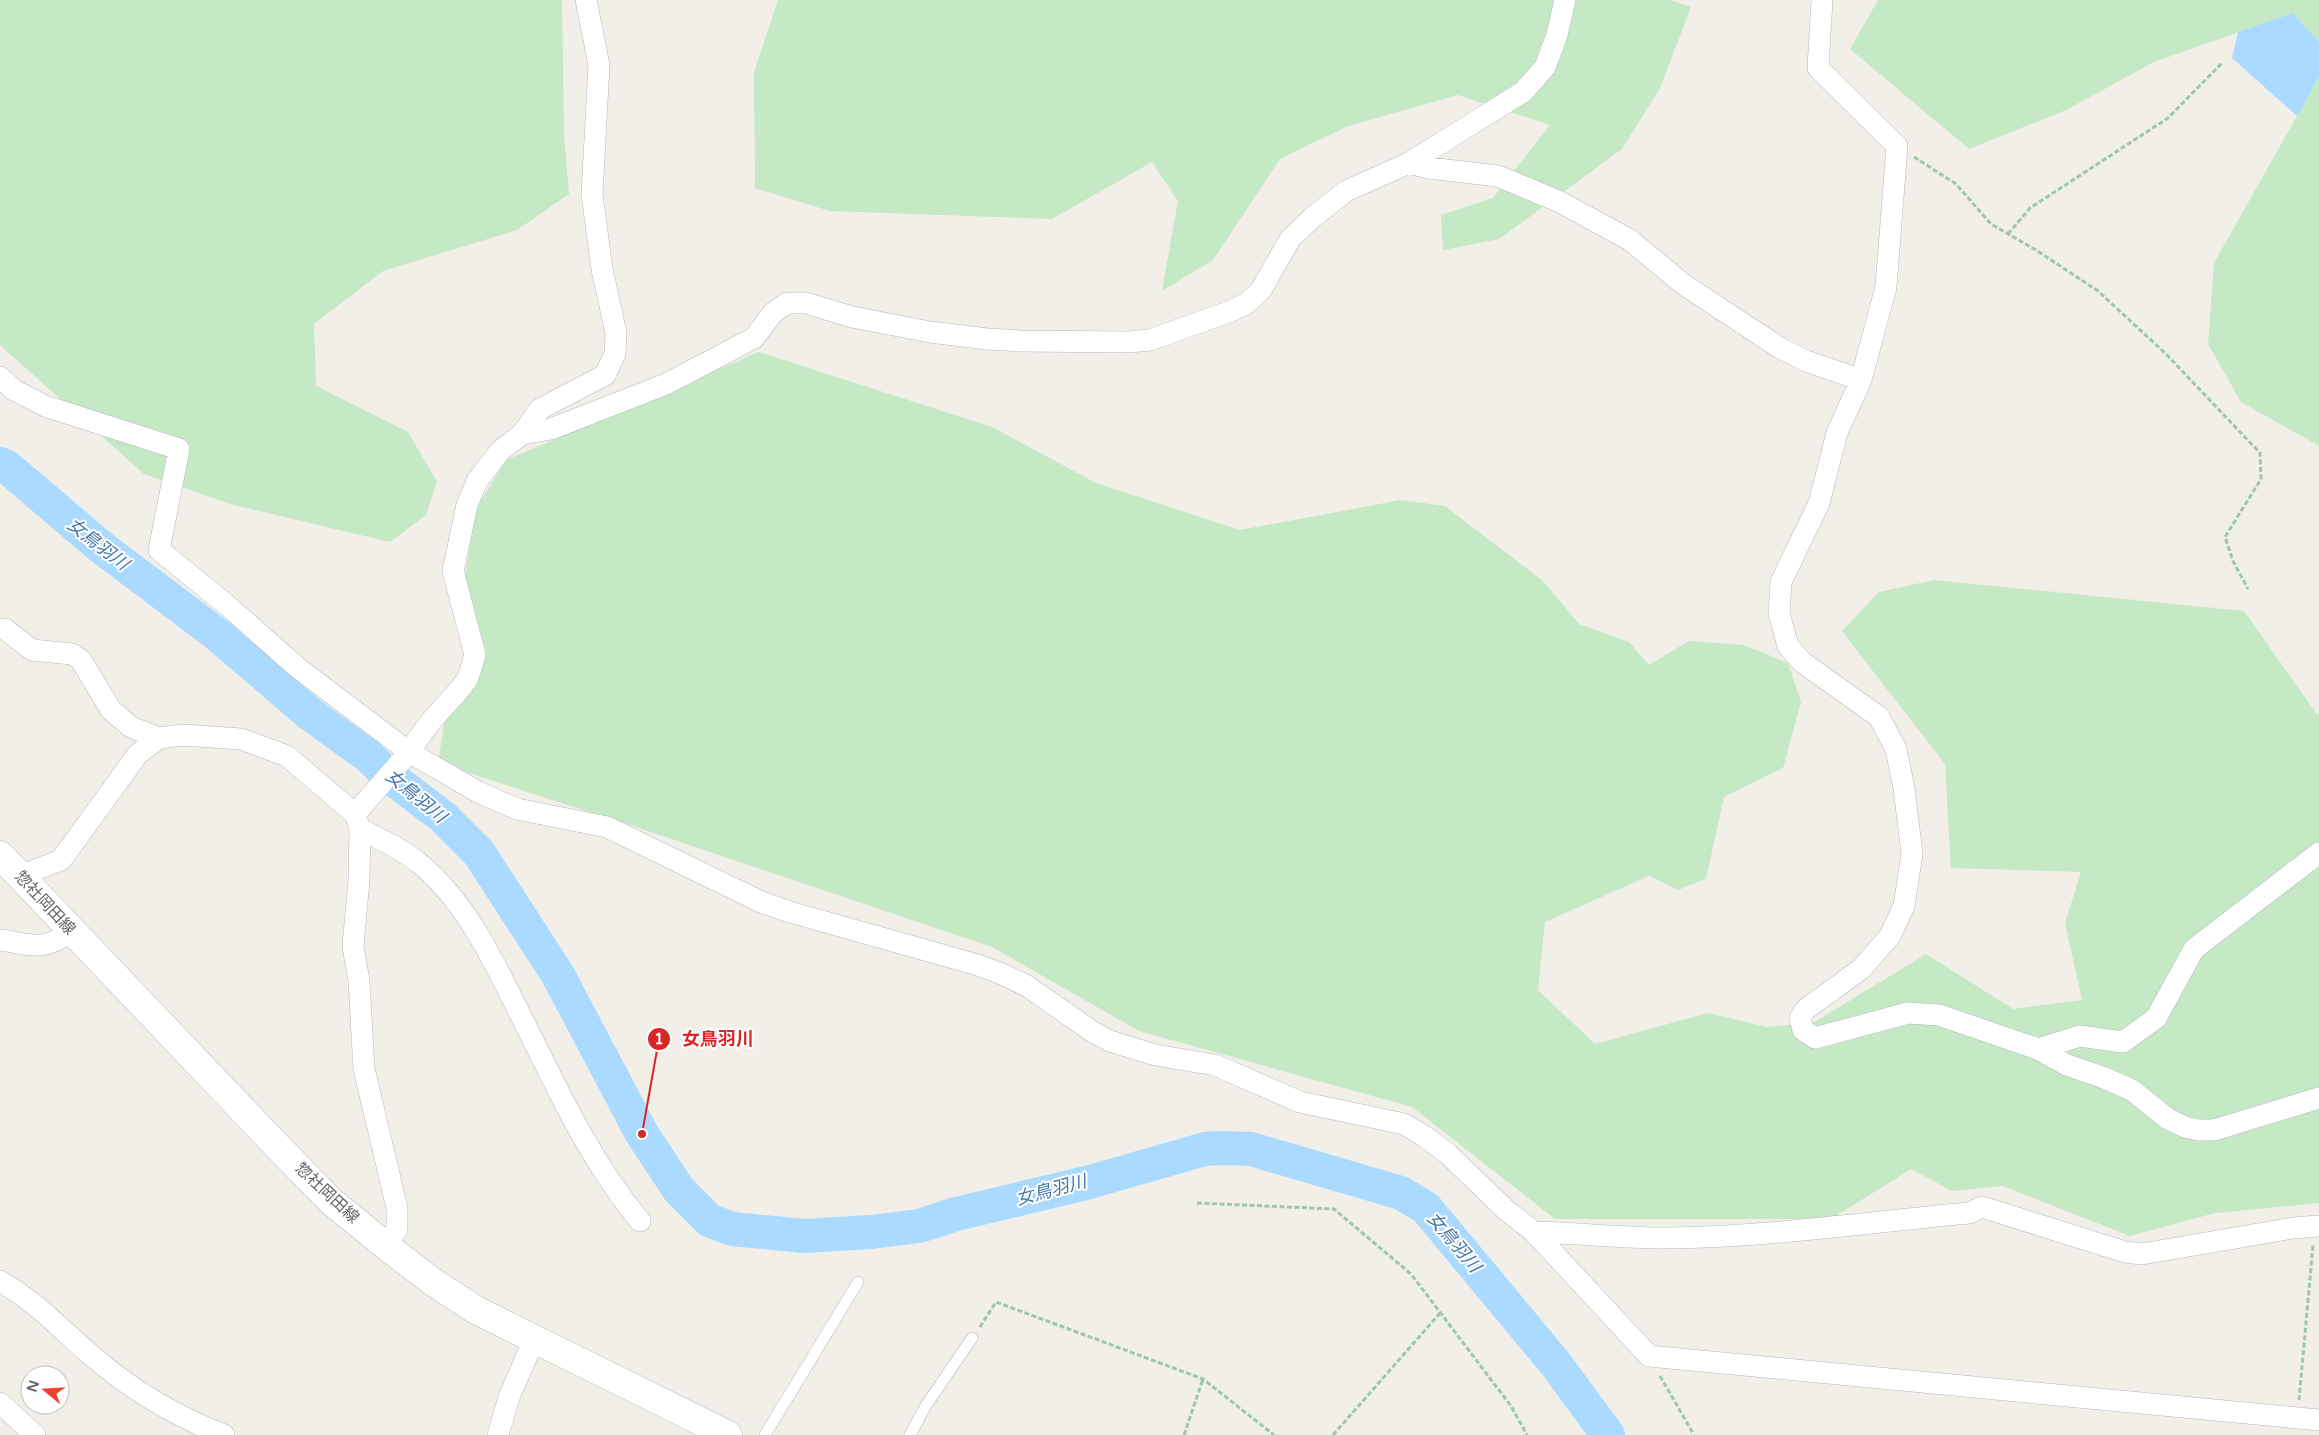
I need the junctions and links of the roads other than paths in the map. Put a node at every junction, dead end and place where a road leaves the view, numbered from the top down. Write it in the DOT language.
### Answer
graph roads {
  1 [pos="586,0"];
  2 [pos="1565,0"];
  3 [pos="1822,0"];
  4 [pos="1409,163"];
  5 [pos="0,377"];
  6 [pos="1861,380"];
  7 [pos="522,434"];
  8 [pos="5,630"];
  9 [pos="159,738"];
  10 [pos="406,756"];
  11 [pos="358,818"];
  12 [pos="2319,853"];
  13 [pos="0,855"];
  14 [pos="20,876"];
  15 [pos="72,931"];
  16 [pos="0,940"];
  17 [pos="2038,1049"];
  18 [pos="2319,1098"];
  19 [pos="640,1221"];
  20 [pos="2317,1226"];
  21 [pos="1534,1232"];
  22 [pos="386,1246"];
  23 [pos="0,1281"];
  24 [pos="858,1282"];
  25 [pos="972,1338"];
  26 [pos="534,1340"];
  27 [pos="0,1403"];
  28 [pos="2319,1420"];
  29 [pos="35,1435"];
  30 [pos="224,1435"];
  31 [pos="498,1435"];
  32 [pos="728,1435"];
  33 [pos="765,1435"];
  34 [pos="910,1435"];
  1 -- 7 [label="street"];
  2 -- 4 [label="street"];
  3 -- 6 [label="street"];
  4 -- 6 [label="street"];
  4 -- 7 [label="street"];
  5 -- 10 [label="street"];
  6 -- 17 [label="street"];
  7 -- 10 [label="street"];
  8 -- 9 [label="street"];
  9 -- 11 [label="street"];
  9 -- 14 [label="street"];
  10 -- 11 [label="street"];
  10 -- 21 [label="street"];
  11 -- 19 [label="street"];
  11 -- 22 [label="street"];
  12 -- 17 [label="street"];
  13 -- 14 [label="main road, 惣社岡田線"];
  14 -- 15 [label="main road, 惣社岡田線"];
  15 -- 16 [label="street"];
  15 -- 22 [label="main road, 惣社岡田線"];
  17 -- 18 [label="street"];
  20 -- 21 [label="street"];
  21 -- 28 [label="street"];
  22 -- 26 [label="main road, 惣社岡田線"];
  23 -- 30 [label="street"];
  24 -- 33 [label="lane"];
  25 -- 34 [label="lane"];
  26 -- 31 [label="street"];
  26 -- 32 [label="main road, 惣社岡田線"];
  27 -- 29 [label="street"];
}
